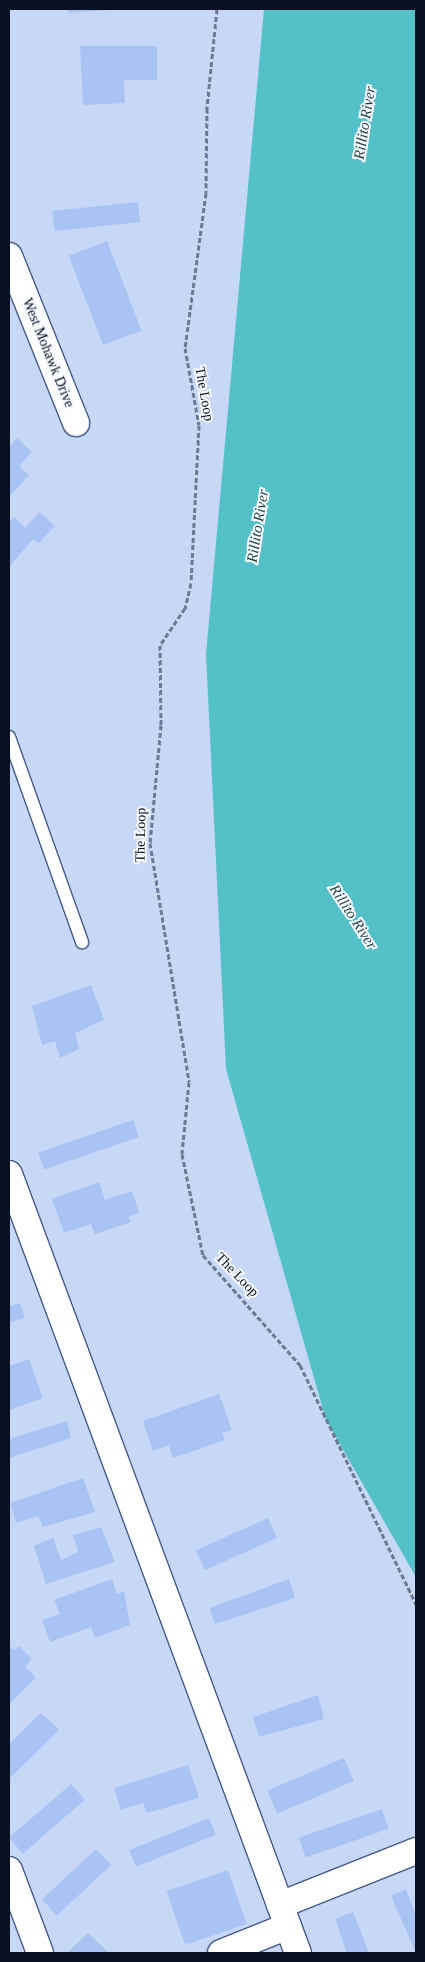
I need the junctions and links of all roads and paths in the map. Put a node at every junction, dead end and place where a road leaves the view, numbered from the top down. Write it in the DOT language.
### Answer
graph roads {
  1 [pos="217,9"];
  2 [pos="9,256"];
  3 [pos="76,423"];
  4 [pos="9,737"];
  5 [pos="82,942"];
  6 [pos="9,1174"];
  7 [pos="416,1604"];
  8 [pos="416,1851"];
  9 [pos="9,1870"];
  10 [pos="284,1915"];
  11 [pos="40,1953"];
  12 [pos="221,1953"];
  13 [pos="298,1953"];
  1 -- 7 [label="path, The Loop"];
  2 -- 3 [label="street, West Mohawk Drive"];
  4 -- 5 [label="lane"];
  6 -- 10 [label="street"];
  8 -- 10 [label="street"];
  9 -- 11 [label="street"];
  10 -- 12 [label="street"];
  10 -- 13 [label="street"];
}
